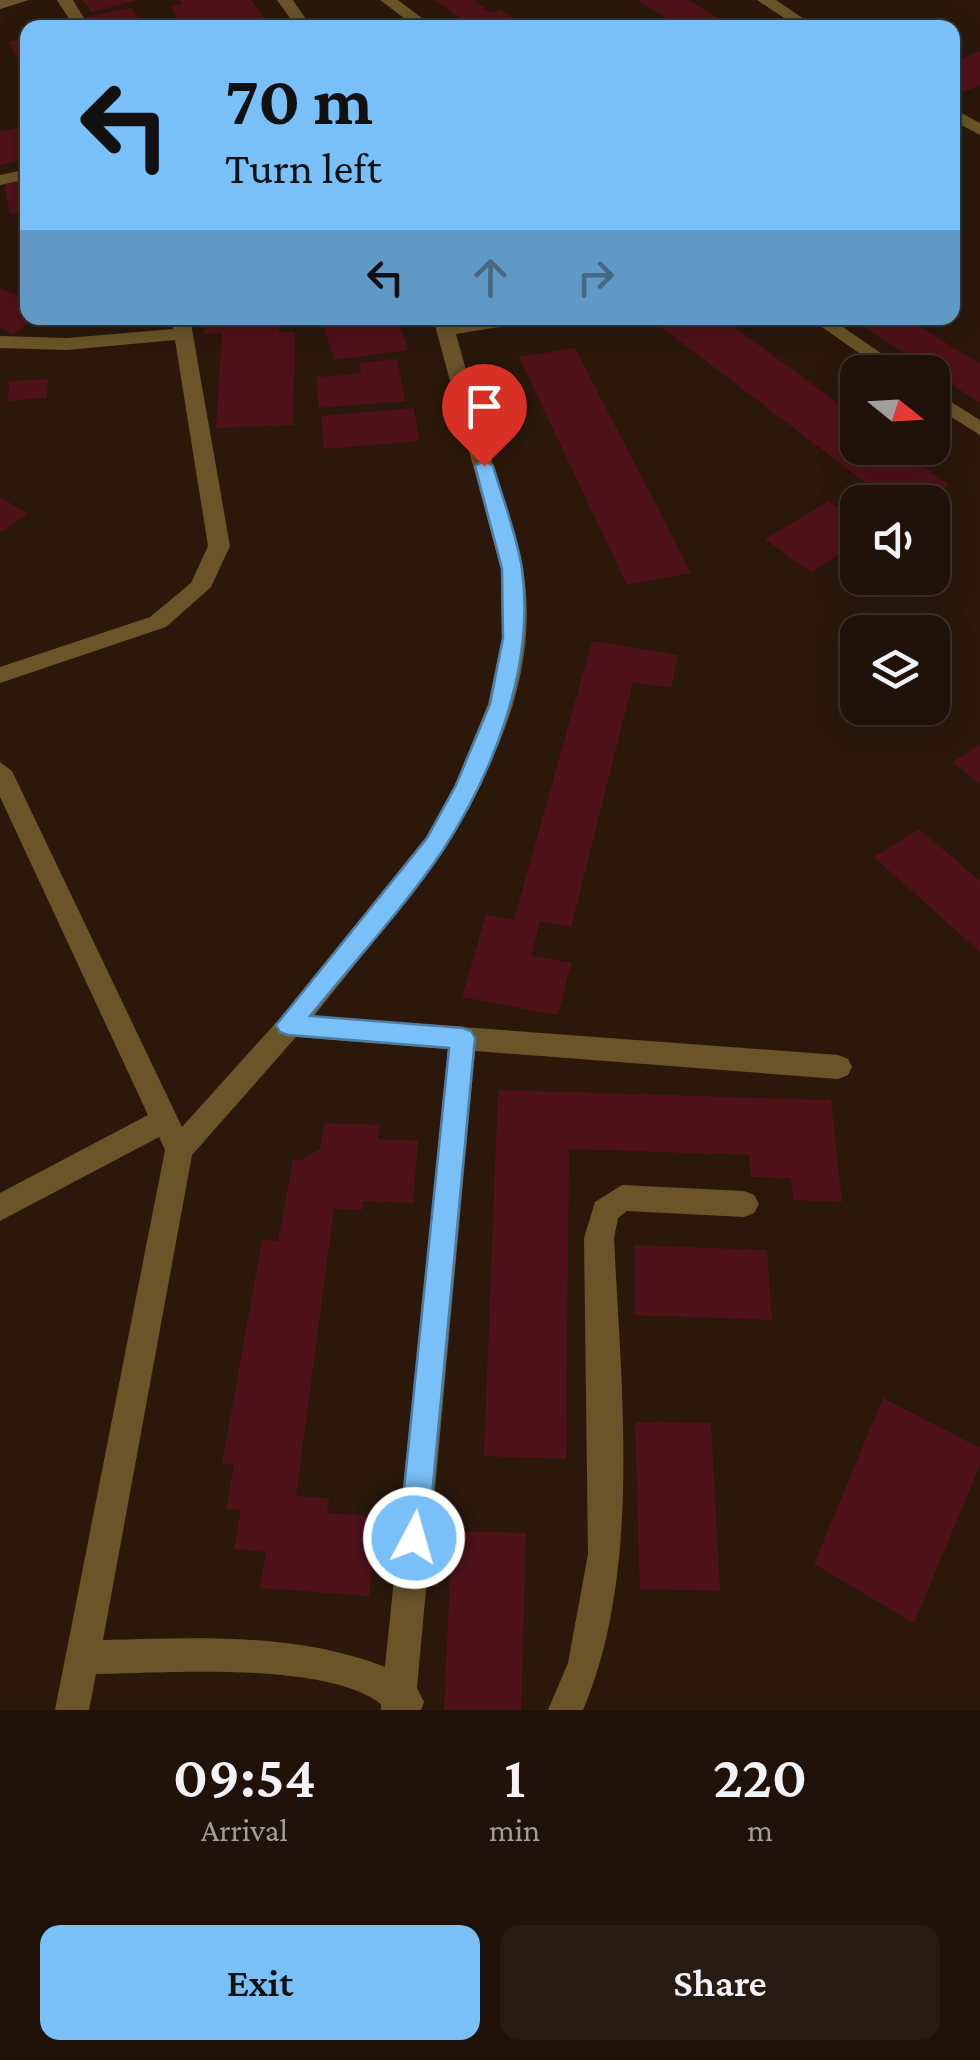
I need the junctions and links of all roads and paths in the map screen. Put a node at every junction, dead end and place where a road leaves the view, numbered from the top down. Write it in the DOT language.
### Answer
graph roads {
  1 [pos="20,0"];
  2 [pos="388,0"];
  3 [pos="764,0"];
  4 [pos="0,4"];
  5 [pos="417,20"];
  6 [pos="797,20"];
  7 [pos="444,325"];
  8 [pos="828,325"];
  9 [pos="183,326"];
  10 [pos="0,342"];
  11 [pos="873,355"];
  12 [pos="950,408"];
  13 [pos="980,429"];
  14 [pos="0,675"];
  15 [pos="0,771"];
  16 [pos="288,1025"];
  17 [pos="463,1038"];
  18 [pos="838,1067"];
  19 [pos="165,1120"];
  20 [pos="179,1150"];
  21 [pos="744,1204"];
  22 [pos="0,1208"];
  23 [pos="82,1656"];
  24 [pos="403,1704"];
  25 [pos="72,1710"];
  26 [pos="565,1710"];
  1 -- 4 [label="street"];
  2 -- 5 [label="street"];
  3 -- 6 [label="street"];
  7 -- 16 [label="street"];
  8 -- 11 [label="street"];
  9 -- 10 [label="street"];
  9 -- 14 [label="street"];
  12 -- 13 [label="street"];
  15 -- 19 [label="street"];
  16 -- 17 [label="street"];
  16 -- 20 [label="street"];
  17 -- 18 [label="street"];
  17 -- 24 [label="street"];
  19 -- 20 [label="street"];
  19 -- 22 [label="street"];
  20 -- 23 [label="street"];
  21 -- 26 [label="street"];
  23 -- 24 [label="street"];
  23 -- 25 [label="street"];
}
